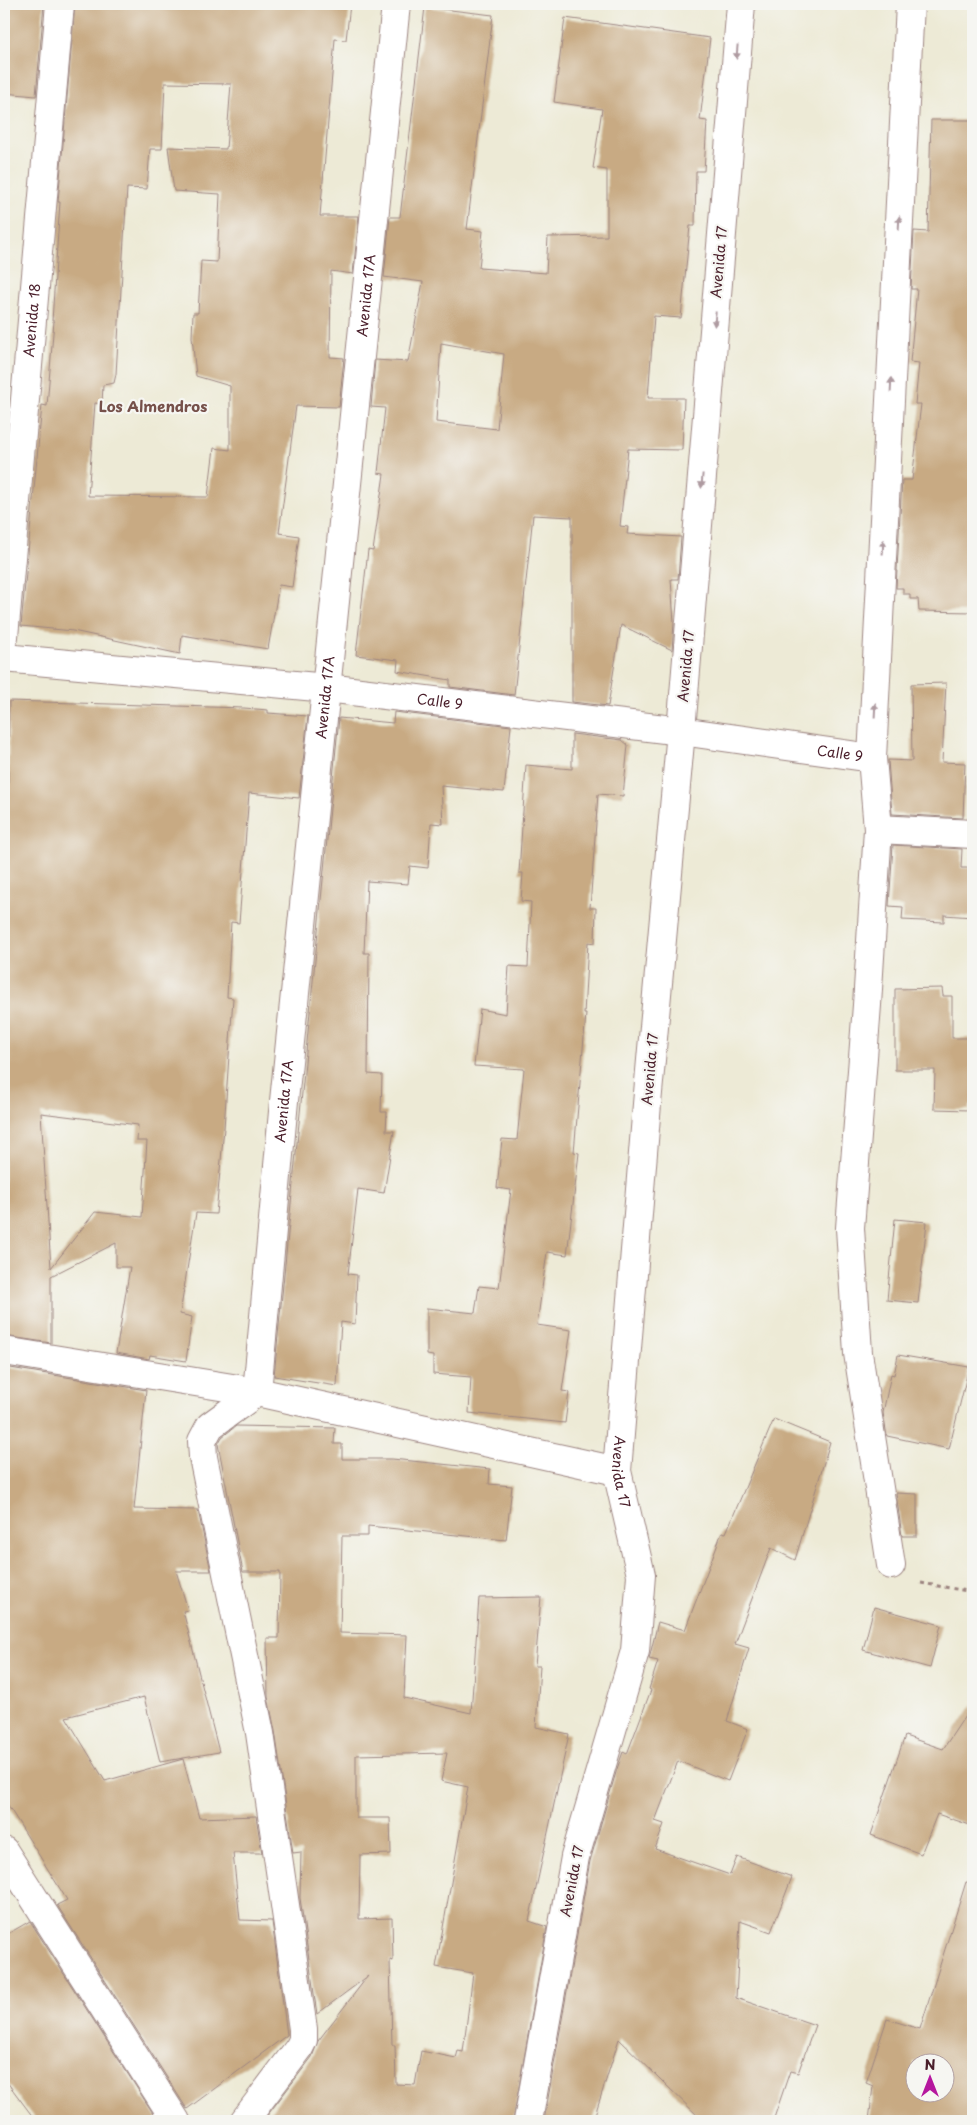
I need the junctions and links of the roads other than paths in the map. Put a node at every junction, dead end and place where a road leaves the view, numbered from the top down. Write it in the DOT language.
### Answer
graph roads {
  1 [pos="60,4"];
  2 [pos="396,4"];
  3 [pos="741,4"];
  4 [pos="910,4"];
  5 [pos="4,637"];
  6 [pos="4,658"];
  7 [pos="327,688"];
  8 [pos="681,731"];
  9 [pos="872,758"];
  10 [pos="878,829"];
  11 [pos="973,834"];
  12 [pos="4,1351"];
  13 [pos="258,1392"];
  14 [pos="617,1470"];
  15 [pos="891,1565"];
  16 [pos="4,1851"];
  17 [pos="176,2121"];
  18 [pos="244,2121"];
  19 [pos="528,2121"];
  1 -- 5 [label="street, Avenida 18"];
  2 -- 7 [label="street, Avenida 17A"];
  3 -- 8 [label="street, Avenida 17, one-way"];
  9 -- 4 [label="street, one-way"];
  6 -- 7 [label="street, Calle 9"];
  7 -- 8 [label="street, Calle 9"];
  7 -- 13 [label="street, Avenida 17A"];
  8 -- 9 [label="street, Calle 9"];
  8 -- 14 [label="street, Avenida 17"];
  9 -- 10 [label="street"];
  10 -- 11 [label="street"];
  10 -- 15 [label="street"];
  12 -- 13 [label="street"];
  13 -- 14 [label="street"];
  13 -- 18 [label="street"];
  14 -- 19 [label="street, Avenida 17"];
  16 -- 17 [label="street"];
}
